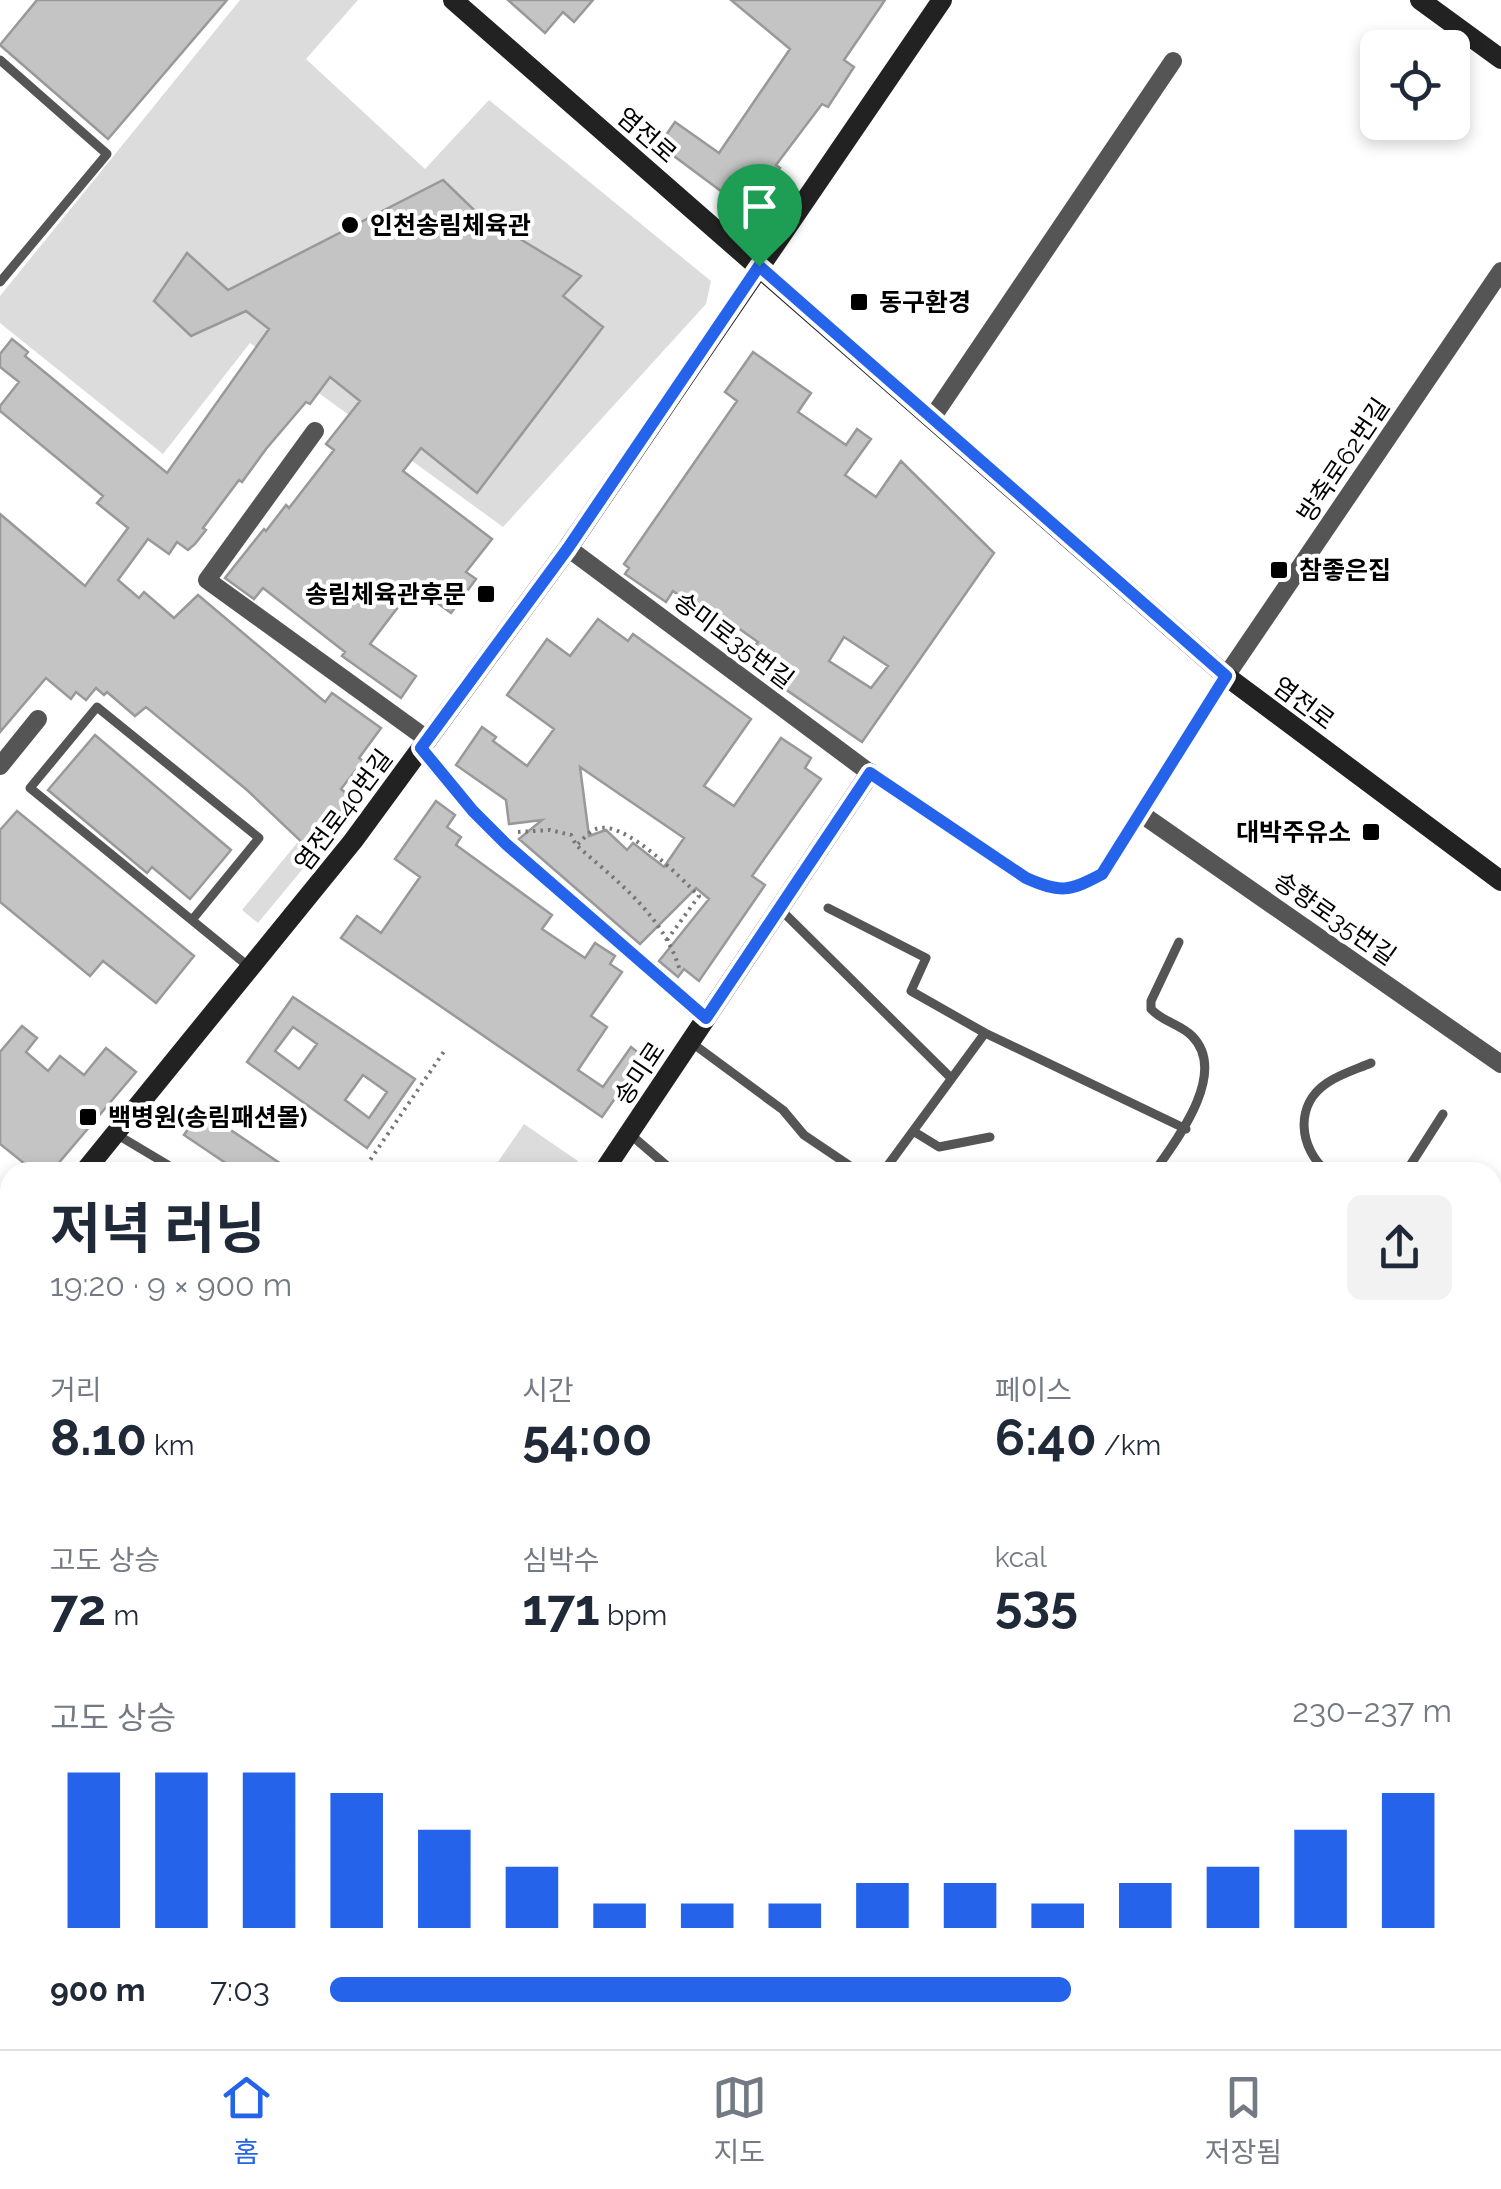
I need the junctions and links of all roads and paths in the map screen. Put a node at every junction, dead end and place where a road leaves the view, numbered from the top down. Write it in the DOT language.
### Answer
graph roads {
  1 [pos="453,0"];
  2 [pos="942,0"];
  3 [pos="1420,0"];
  4 [pos="1501,59"];
  5 [pos="0,60"];
  6 [pos="1173,61"];
  7 [pos="759,266"];
  8 [pos="1501,272"];
  9 [pos="0,282"];
  10 [pos="932,418"];
  11 [pos="314,431"];
  12 [pos="568,548"];
  13 [pos="1226,676"];
  14 [pos="38,718"];
  15 [pos="424,743"];
  16 [pos="0,766"];
  17 [pos="870,773"];
  18 [pos="1140,813"];
  19 [pos="506,844"];
  20 [pos="576,845"];
  21 [pos="1501,881"];
  22 [pos="779,908"];
  23 [pos="828,908"];
  24 [pos="192,920"];
  25 [pos="667,940"];
  26 [pos="1179,942"];
  27 [pos="250,968"];
  28 [pos="683,1000"];
  29 [pos="706,1018"];
  30 [pos="985,1033"];
  31 [pos="690,1042"];
  32 [pos="445,1050"];
  33 [pos="1372,1063"];
  34 [pos="1501,1064"];
  35 [pos="950,1078"];
  36 [pos="1443,1114"];
  37 [pos="1186,1129"];
  38 [pos="913,1131"];
  39 [pos="629,1133"];
  40 [pos="116,1134"];
  41 [pos="990,1138"];
  42 [pos="92,1162"];
  43 [pos="163,1162"];
  44 [pos="369,1162"];
  45 [pos="609,1162"];
  46 [pos="662,1162"];
  47 [pos="844,1162"];
  48 [pos="890,1162"];
  49 [pos="1161,1162"];
  50 [pos="1318,1162"];
  51 [pos="1412,1162"];
  1 -- 7 [label="street, 염전로"];
  2 -- 7 [label="street, 염전로40번길"];
  3 -- 4 [label="street"];
  5 -- 9 [label="lane"];
  6 -- 10 [label="street"];
  7 -- 10 [label="street, 염전로"];
  7 -- 12 [label="street, 염전로40번길"];
  8 -- 13 [label="street, 방축로62번길"];
  10 -- 13 [label="street, 염전로"];
  11 -- 15 [label="street"];
  12 -- 15 [label="street, 염전로40번길"];
  12 -- 17 [label="street, 송미로35번길"];
  13 -- 18 [label="street"];
  13 -- 21 [label="street, 염전로"];
  14 -- 16 [label="street"];
  15 -- 19 [label="street"];
  15 -- 27 [label="street, 염전로40번길"];
  17 -- 18 [label="street"];
  17 -- 22 [label="street, 송미로"];
  18 -- 34 [label="street, 송향로35번길"];
  19 -- 20 [label="path"];
  19 -- 28 [label="street"];
  20 -- 25 [label="path"];
  20 -- 25 [label="path"];
  22 -- 29 [label="street, 송미로"];
  22 -- 35 [label="lane"];
  23 -- 30 [label="lane"];
  24 -- 24 [label="lane"];
  24 -- 27 [label="lane"];
  25 -- 28 [label="path"];
  26 -- 37 [label="lane"];
  27 -- 40 [label="street, 염전로40번길"];
  28 -- 29 [label="street"];
  29 -- 31 [label="street, 송미로"];
  30 -- 35 [label="lane"];
  30 -- 37 [label="lane"];
  31 -- 39 [label="street, 송미로"];
  31 -- 47 [label="lane"];
  32 -- 44 [label="path"];
  33 -- 50 [label="lane"];
  35 -- 38 [label="lane"];
  36 -- 51 [label="lane"];
  37 -- 49 [label="lane"];
  38 -- 41 [label="lane"];
  38 -- 48 [label="lane"];
  39 -- 45 [label="street, 송미로"];
  39 -- 46 [label="lane"];
  40 -- 42 [label="street, 염전로40번길"];
  40 -- 43 [label="lane"];
}
